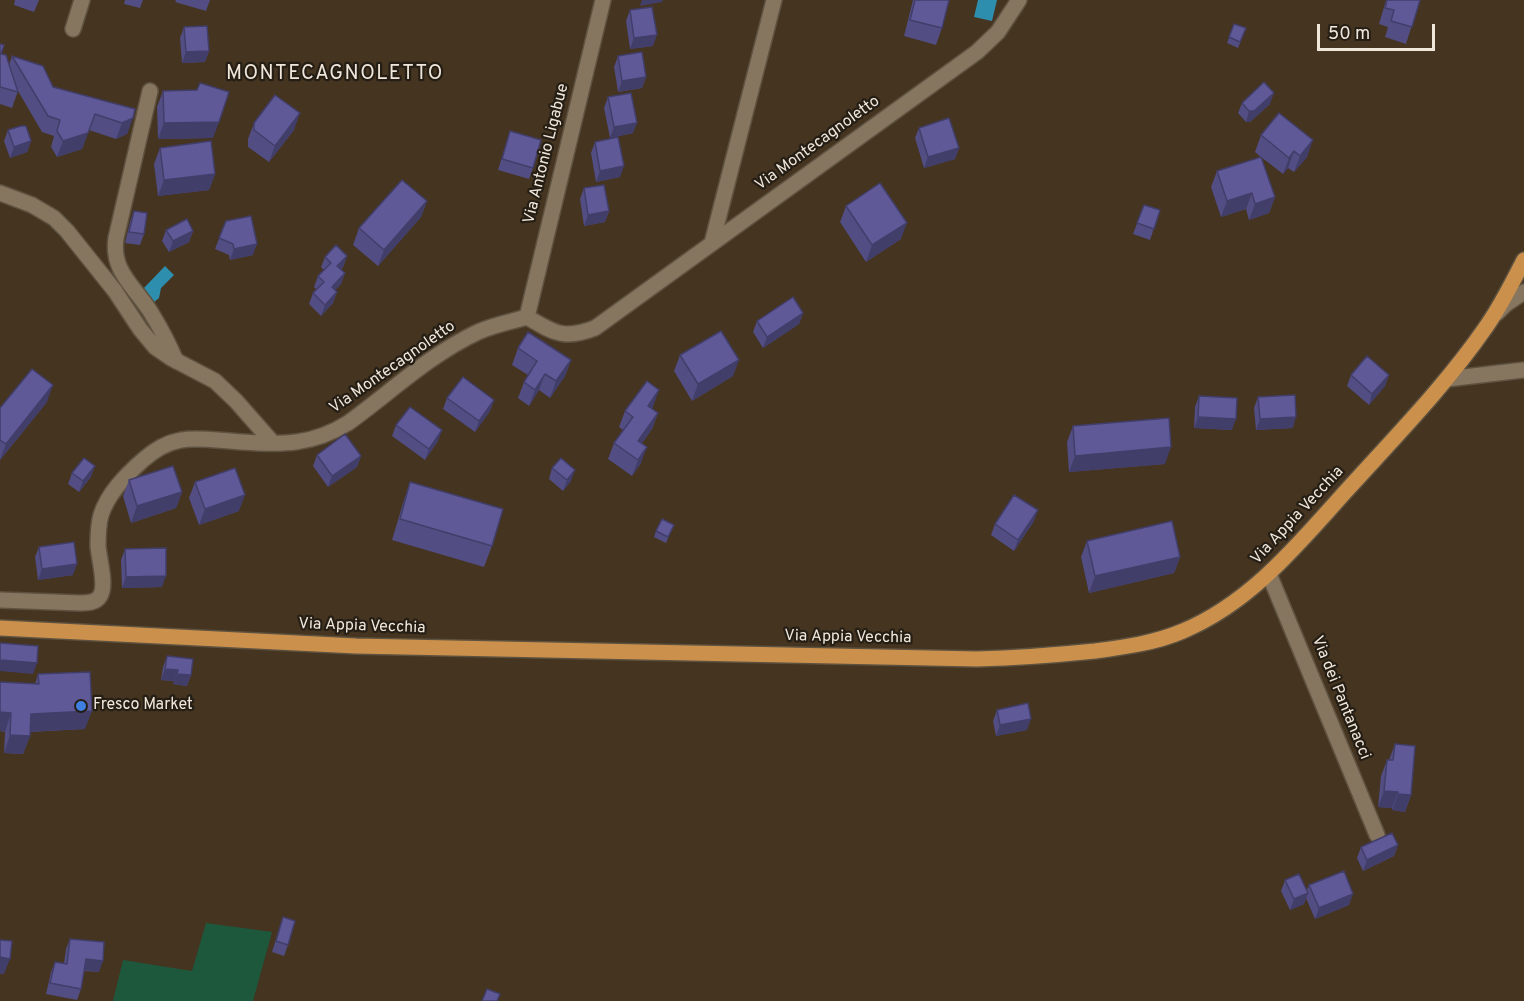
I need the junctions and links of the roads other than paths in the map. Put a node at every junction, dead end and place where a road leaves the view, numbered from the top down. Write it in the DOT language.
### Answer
graph roads {
  1 [pos="82,0"];
  2 [pos="603,0"];
  3 [pos="774,0"];
  4 [pos="1019,0"];
  5 [pos="74,30"];
  6 [pos="150,91"];
  7 [pos="0,194"];
  8 [pos="712,243"];
  9 [pos="1523,266"];
  10 [pos="1524,291"];
  11 [pos="527,317"];
  12 [pos="1491,320"];
  13 [pos="177,361"];
  14 [pos="1524,370"];
  15 [pos="1447,379"];
  16 [pos="273,443"];
  17 [pos="1269,574"];
  18 [pos="0,600"];
  19 [pos="0,628"];
  20 [pos="1377,835"];
  1 -- 5 [label="street"];
  2 -- 11 [label="street, Via Antonio Ligabue"];
  3 -- 8 [label="street"];
  4 -- 8 [label="street, Via Montecagnoletto"];
  6 -- 13 [label="street"];
  7 -- 13 [label="street"];
  8 -- 11 [label="street, Via Montecagnoletto"];
  9 -- 12 [label="main road, Via Appia Vecchia"];
  10 -- 12 [label="street"];
  11 -- 16 [label="street, Via Montecagnoletto"];
  12 -- 15 [label="main road, Via Appia Vecchia"];
  13 -- 16 [label="street"];
  14 -- 15 [label="street"];
  15 -- 17 [label="main road, Via Appia Vecchia"];
  16 -- 18 [label="street, Via Montecagnoletto"];
  17 -- 19 [label="main road, Via Appia Vecchia"];
  17 -- 20 [label="street, Via dei Pantanacci"];
}
